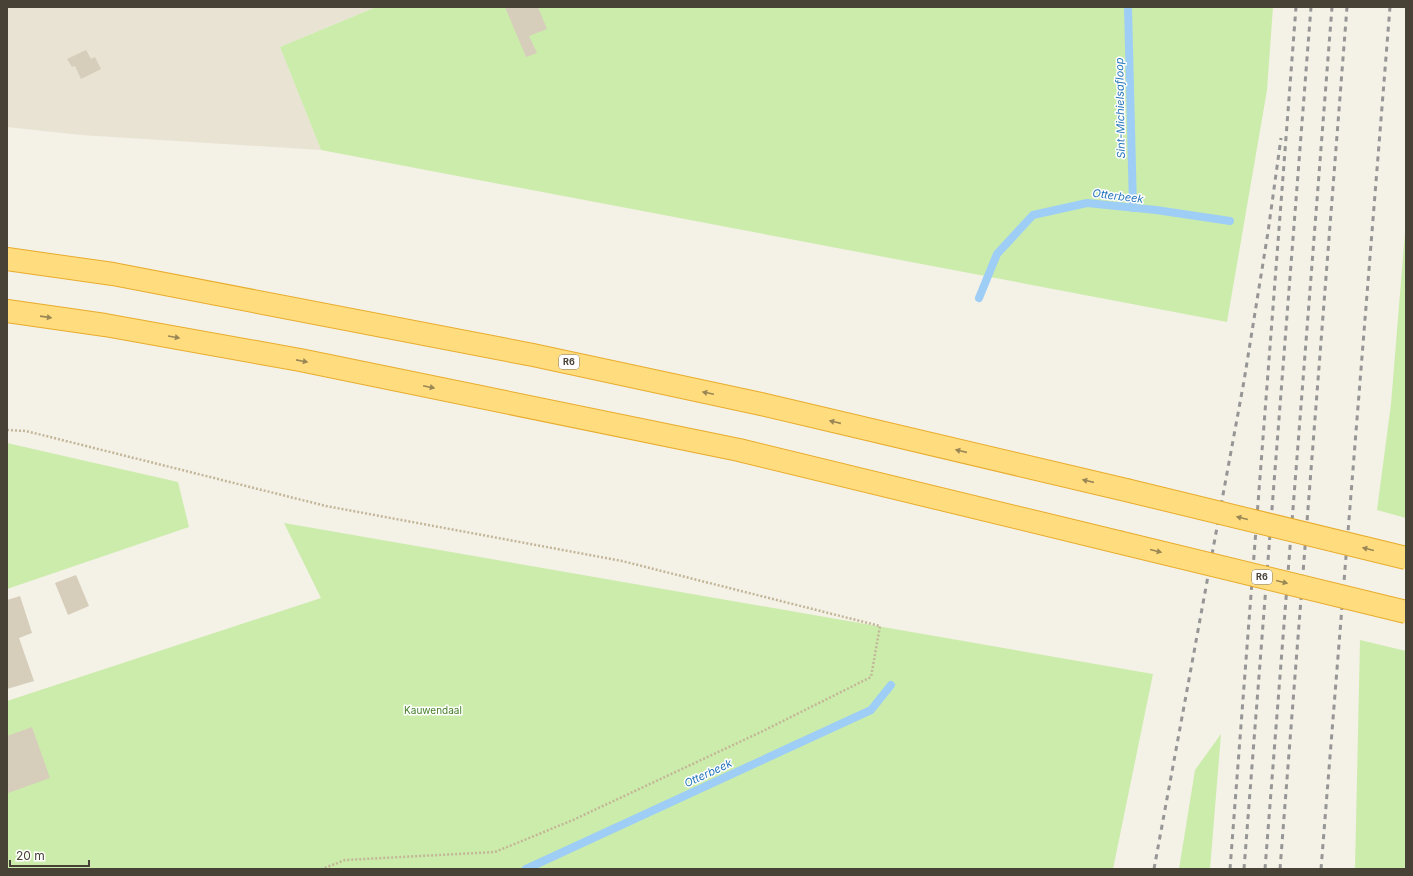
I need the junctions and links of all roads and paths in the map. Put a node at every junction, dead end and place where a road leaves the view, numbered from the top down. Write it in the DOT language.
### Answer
graph roads {
  1 [pos="7,260"];
  2 [pos="7,311"];
  3 [pos="7,430"];
  4 [pos="1406,558"];
  5 [pos="1406,612"];
  6 [pos="322,869"];
  4 -- 1 [label="highway, R6, one-way, bridge"];
  2 -- 5 [label="highway, R6, one-way, bridge"];
  3 -- 6 [label="path"];
}
